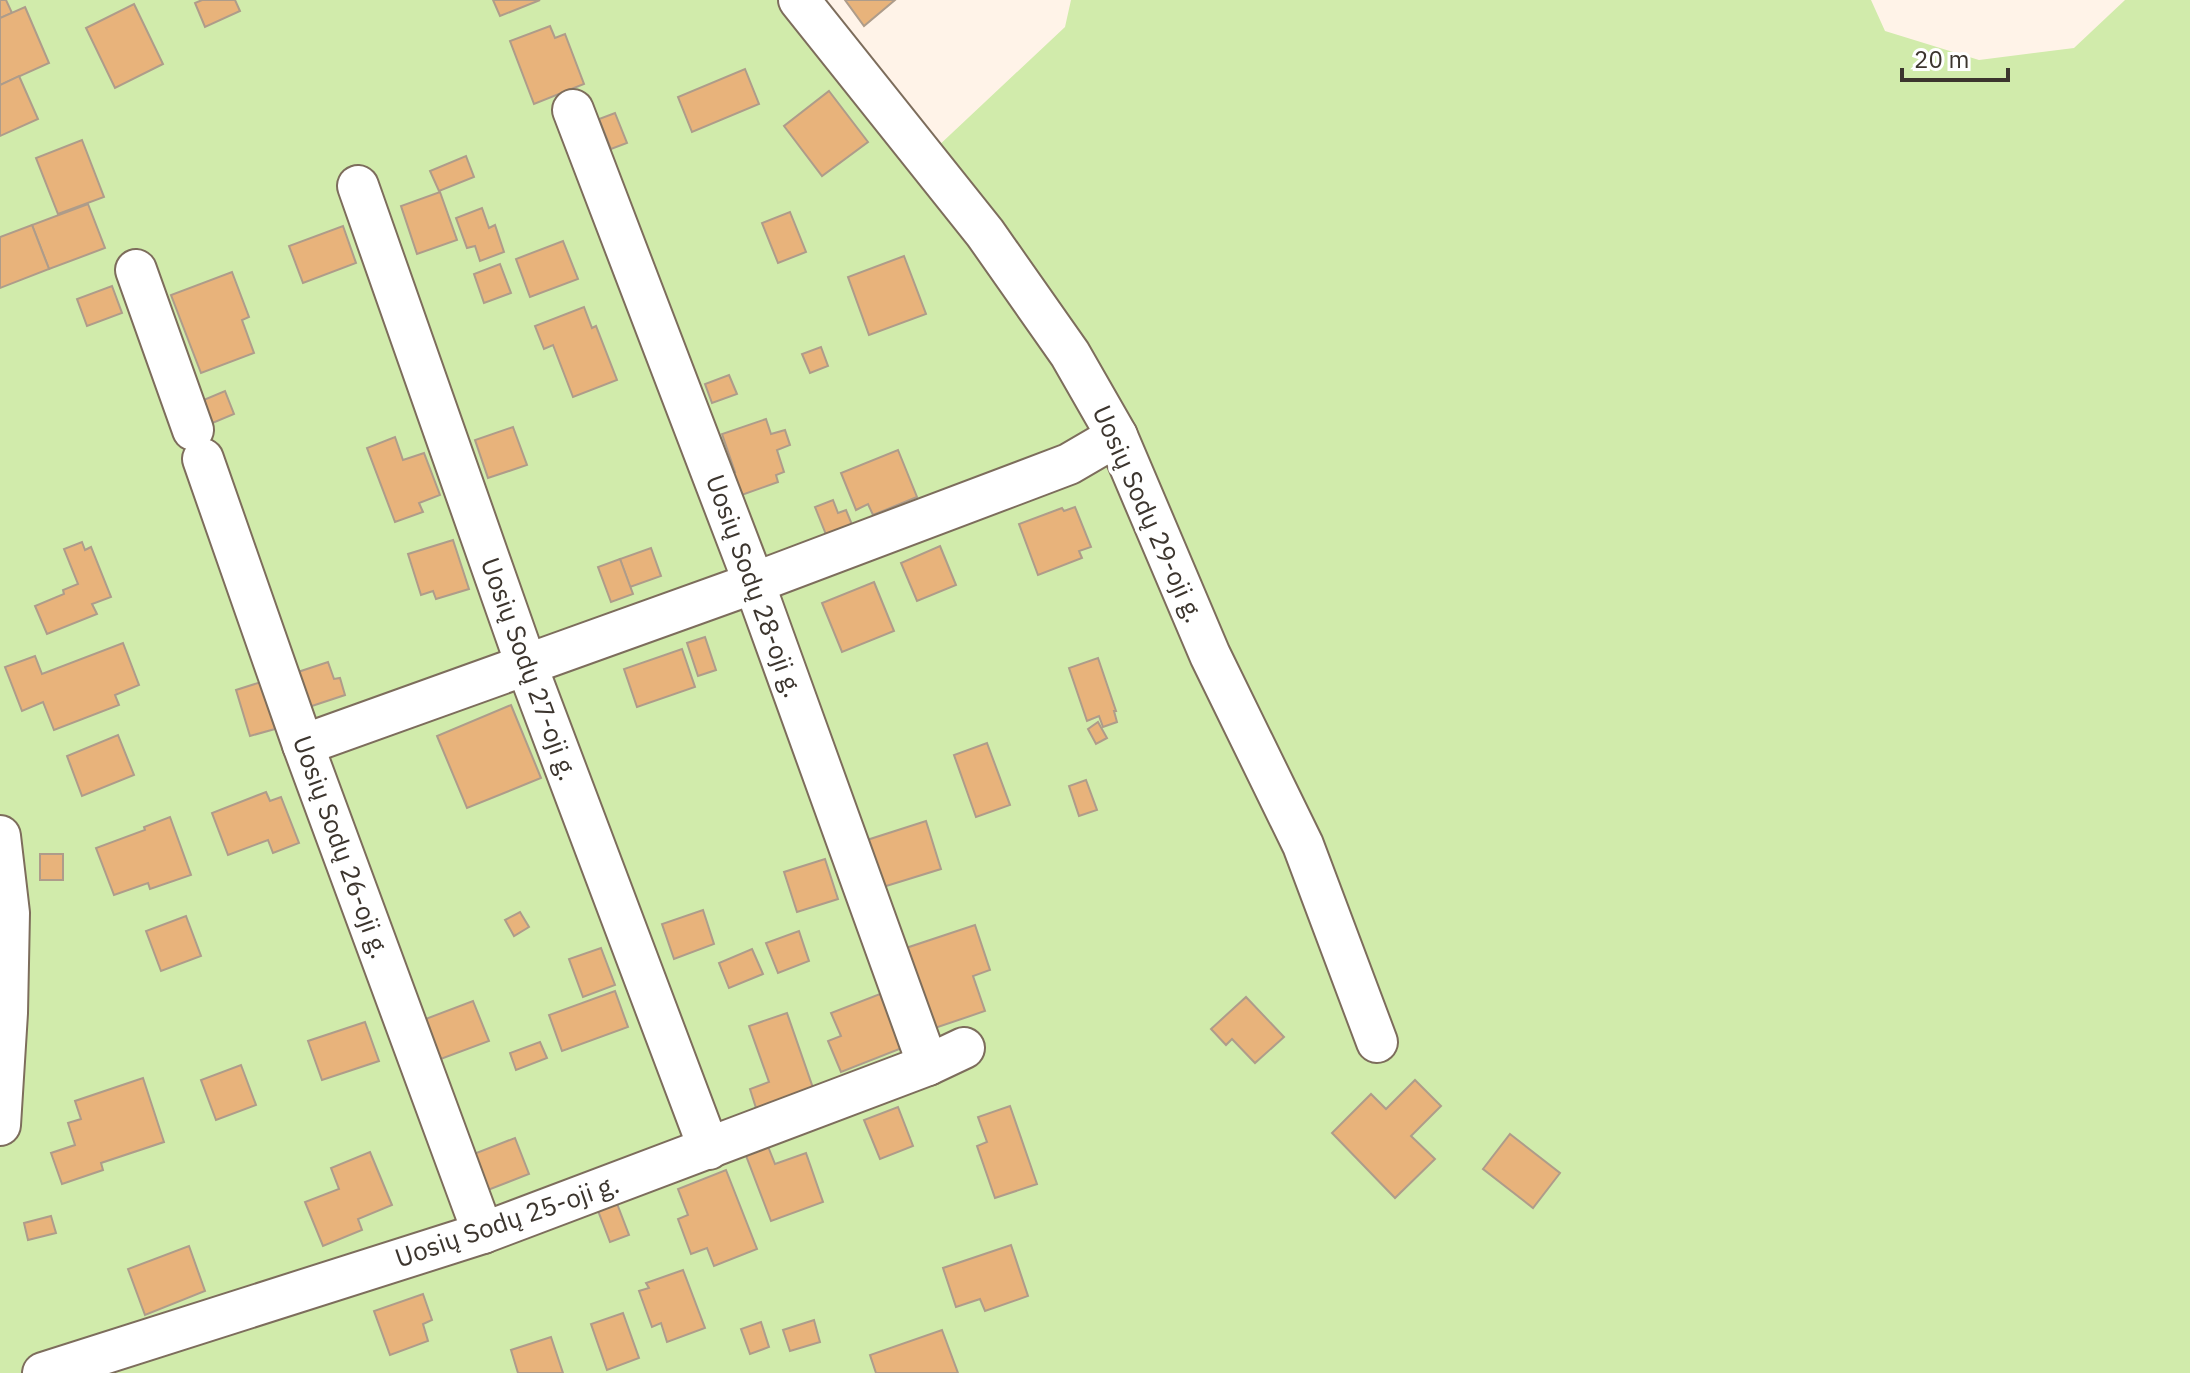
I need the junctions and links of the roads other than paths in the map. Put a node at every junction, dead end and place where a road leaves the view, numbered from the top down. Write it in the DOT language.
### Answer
graph roads {
  1 [pos="799,0"];
  2 [pos="573,110"];
  3 [pos="358,186"];
  4 [pos="136,270"];
  5 [pos="1117,436"];
  6 [pos="754,583"];
  7 [pos="526,664"];
  8 [pos="303,745"];
  9 [pos="0,836"];
  10 [pos="1377,1042"];
  11 [pos="964,1048"];
  12 [pos="928,1065"];
  13 [pos="0,1125"];
  14 [pos="709,1149"];
  15 [pos="483,1233"];
  16 [pos="43,1373"];
  1 -- 5 [label="street, Uosių Sodų 29-oji g."];
  2 -- 6 [label="street, Uosių Sodų 28-oji g."];
  3 -- 7 [label="street, Uosių Sodų 27-oji g."];
  4 -- 8 [label="street, Uosių Sodų 26-oji g."];
  5 -- 6 [label="street"];
  5 -- 10 [label="street, Uosių Sodų 29-oji g."];
  6 -- 7 [label="street"];
  6 -- 12 [label="street, Uosių Sodų 28-oji g."];
  7 -- 8 [label="street"];
  7 -- 14 [label="street, Uosių Sodų 27-oji g."];
  8 -- 15 [label="street, Uosių Sodų 26-oji g."];
  9 -- 13 [label="street"];
  11 -- 12 [label="street, Uosių Sodų 25-oji g."];
  12 -- 14 [label="street, Uosių Sodų 25-oji g."];
  14 -- 15 [label="street, Uosių Sodų 25-oji g."];
  15 -- 16 [label="street, Uosių Sodų 25-oji g."];
}
